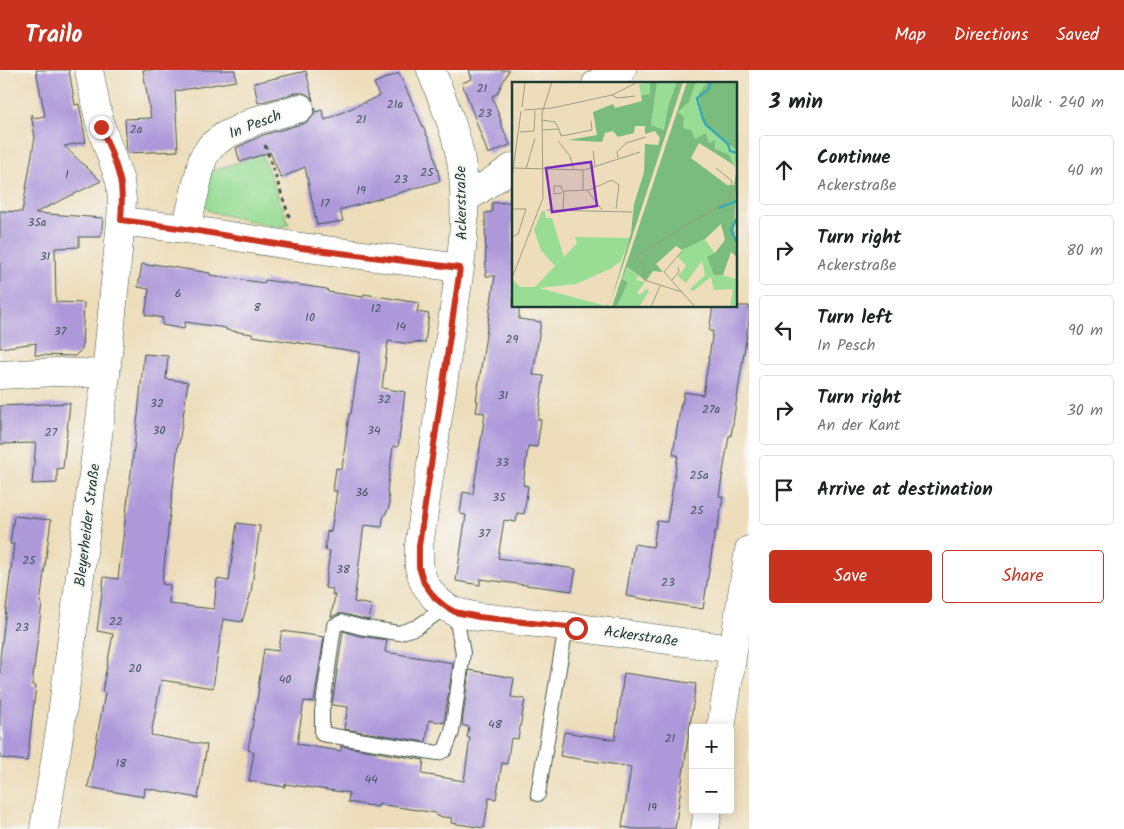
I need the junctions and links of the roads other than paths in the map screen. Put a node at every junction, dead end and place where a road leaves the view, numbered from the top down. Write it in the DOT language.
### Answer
graph roads {
  1 [pos="89,70"];
  2 [pos="431,70"];
  3 [pos="622,70"];
  4 [pos="599,82"];
  5 [pos="300,108"];
  6 [pos="512,168"];
  7 [pos="464,200"];
  8 [pos="121,220"];
  9 [pos="186,229"];
  10 [pos="460,268"];
  11 [pos="106,374"];
  12 [pos="0,375"];
  13 [pos="749,550"];
  14 [pos="451,610"];
  15 [pos="566,626"];
  16 [pos="733,649"];
  17 [pos="722,724"];
  18 [pos="538,794"];
  19 [pos="707,814"];
  20 [pos="44,829"];
  21 [pos="705,829"];
  1 -- 8 [label="street, Bleyerheider Straße"];
  2 -- 7 [label="street, Ackerstraße"];
  3 -- 4 [label="street"];
  5 -- 9 [label="street, In Pesch"];
  6 -- 7 [label="street"];
  7 -- 10 [label="street, Ackerstraße"];
  8 -- 9 [label="street"];
  8 -- 11 [label="street, Bleyerheider Straße"];
  9 -- 10 [label="street"];
  10 -- 14 [label="street, Ackerstraße"];
  11 -- 12 [label="street"];
  11 -- 20 [label="street, Bleyerheider Straße"];
  13 -- 16 [label="street"];
  14 -- 14 [label="lane"];
  14 -- 15 [label="street, Ackerstraße"];
  15 -- 16 [label="street, Ackerstraße"];
  15 -- 18 [label="lane"];
  16 -- 17 [label="street"];
  19 -- 21 [label="street"];
}
